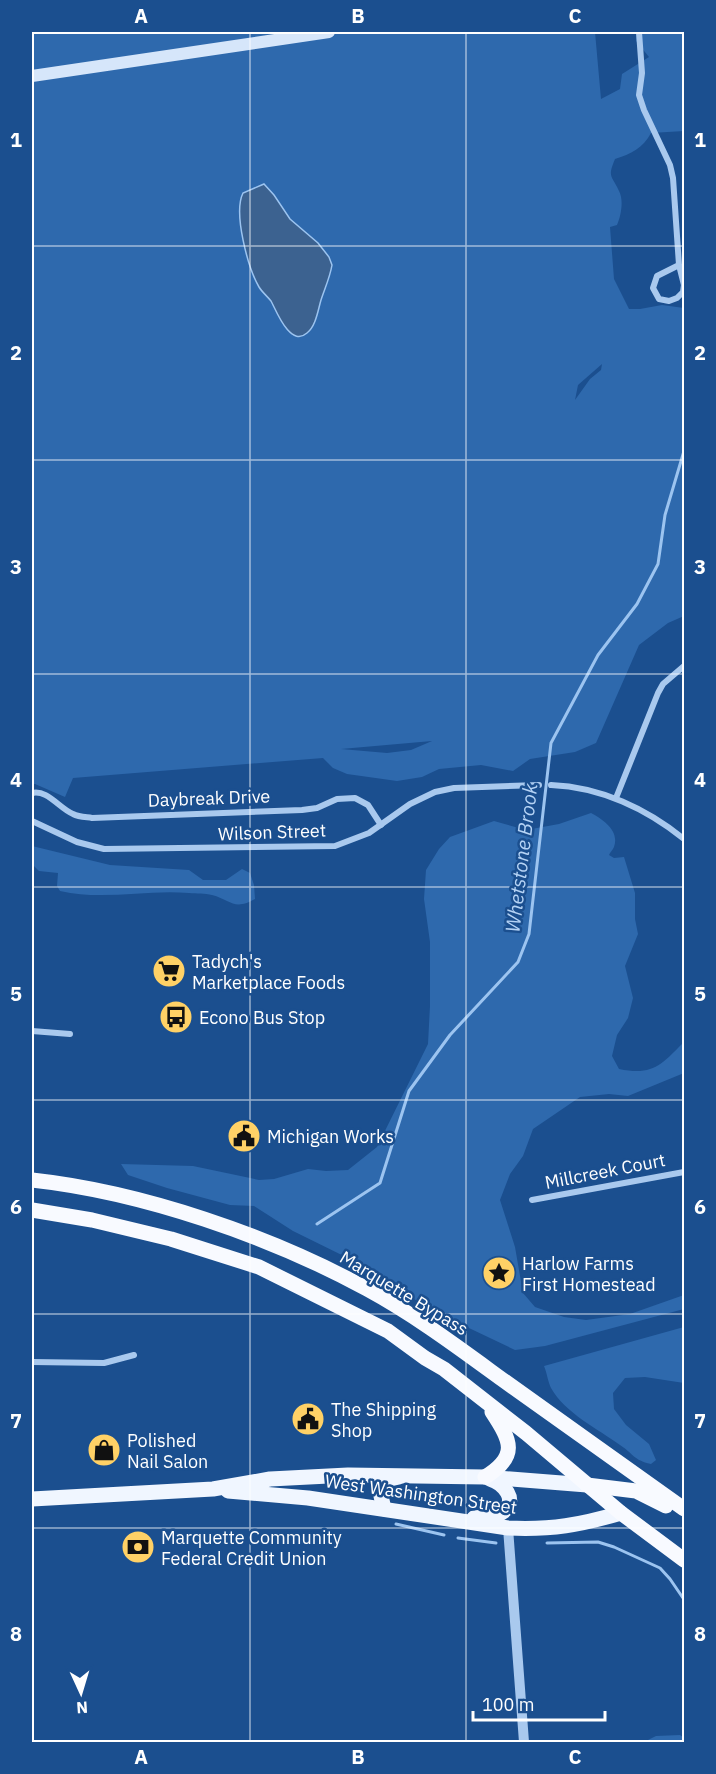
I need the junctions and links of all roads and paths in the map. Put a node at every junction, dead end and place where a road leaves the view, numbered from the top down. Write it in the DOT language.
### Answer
graph roads {
  1 [pos="329,32"];
  2 [pos="639,32"];
  3 [pos="32,76"];
  4 [pos="679,265"];
  5 [pos="684,666"];
  6 [pos="540,785"];
  7 [pos="551,785"];
  8 [pos="32,793"];
  9 [pos="616,798"];
  10 [pos="32,820"];
  11 [pos="381,825"];
  12 [pos="684,839"];
  13 [pos="32,1031"];
  14 [pos="69,1034"];
  15 [pos="684,1172"];
  16 [pos="32,1180"];
  17 [pos="532,1200"];
  18 [pos="32,1210"];
  19 [pos="134,1355"];
  20 [pos="32,1362"];
  21 [pos="486,1402"];
  22 [pos="407,1475"];
  23 [pos="486,1477"];
  24 [pos="587,1485"];
  25 [pos="213,1490"];
  26 [pos="32,1499"];
  27 [pos="384,1509"];
  28 [pos="684,1509"];
  29 [pos="621,1513"];
  30 [pos="684,1516"];
  31 [pos="453,1520"];
  32 [pos="508,1528"];
  33 [pos="684,1560"];
  34 [pos="524,1743"];
  1 -- 3 [label="main road"];
  2 -- 4 [label="street"];
  4 -- 4 [label="street"];
  5 -- 9 [label="street"];
  6 -- 11 [label="street, Wilson Street"];
  7 -- 9 [label="street"];
  8 -- 11 [label="street, Daybreak Drive"];
  9 -- 12 [label="street"];
  10 -- 11 [label="street, Wilson Street"];
  13 -- 14 [label="street"];
  15 -- 17 [label="street, Millcreek Court"];
  16 -- 28 [label="highway, Marquette Bypass"];
  18 -- 21 [label="highway"];
  19 -- 20 [label="street"];
  21 -- 23 [label="highway"];
  21 -- 24 [label="highway"];
  22 -- 23 [label="main road, West Washington Street"];
  22 -- 25 [label="main road, West Washington Street"];
  22 -- 27 [label="main road"];
  23 -- 24 [label="main road, West Washington Street"];
  23 -- 31 [label="main road"];
  24 -- 29 [label="highway"];
  24 -- 30 [label="highway"];
  25 -- 26 [label="main road, West Washington Street"];
  25 -- 27 [label="main road, West Washington Street"];
  27 -- 31 [label="main road, West Washington Street"];
  29 -- 32 [label="main road, West Washington Street"];
  29 -- 33 [label="highway"];
  31 -- 32 [label="main road, West Washington Street"];
  32 -- 34 [label="street"];
}
